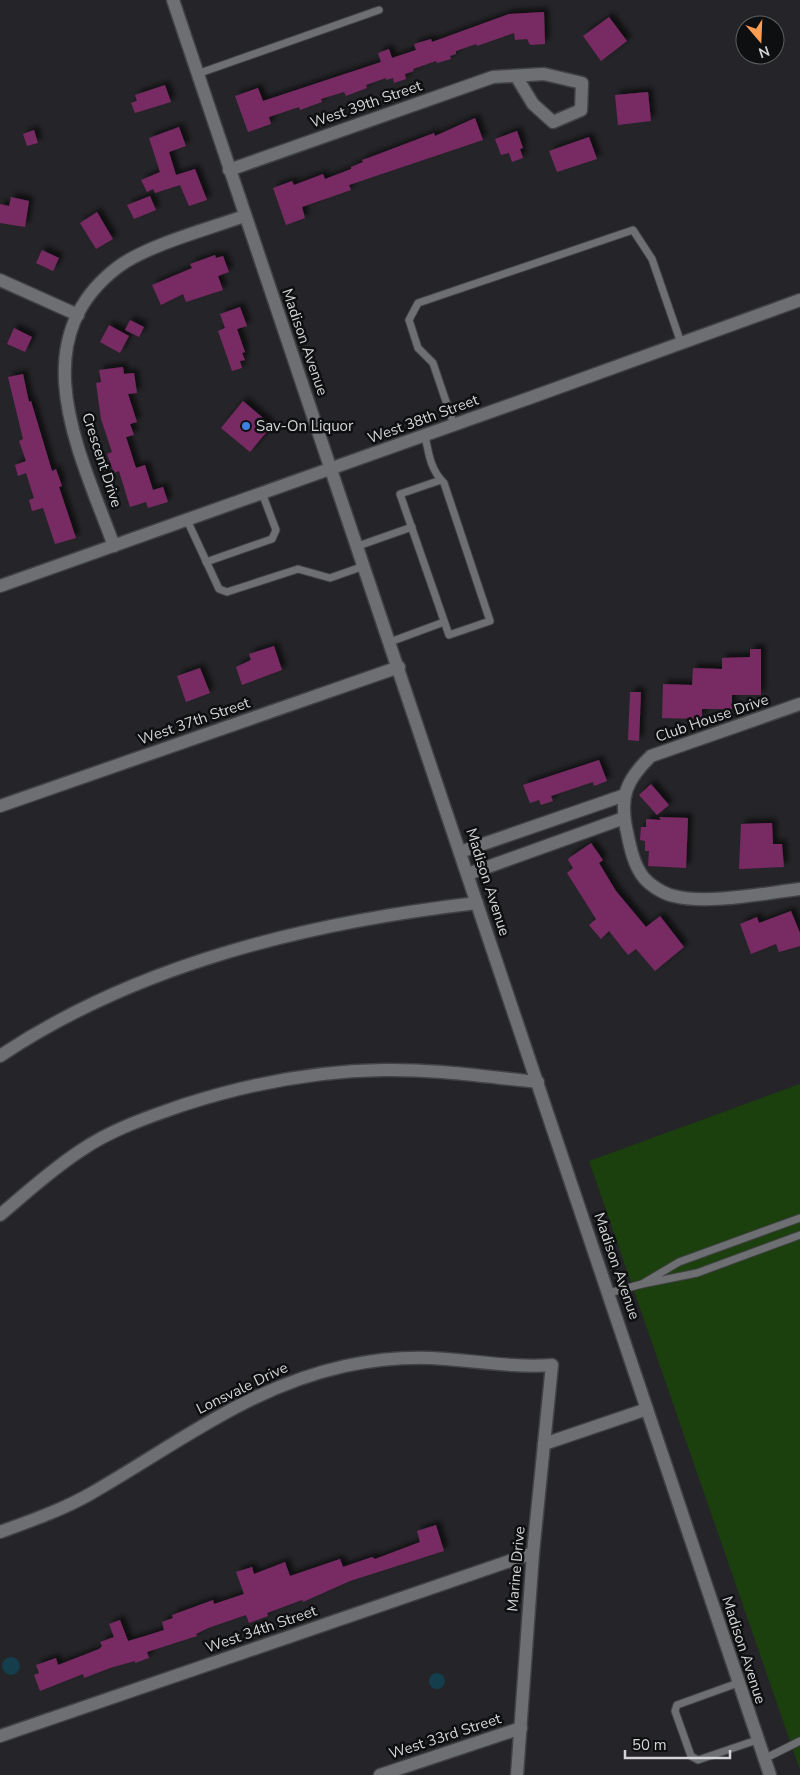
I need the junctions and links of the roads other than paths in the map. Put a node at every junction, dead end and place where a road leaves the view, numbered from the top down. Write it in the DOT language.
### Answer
graph roads {
  1 [pos="173,0"];
  2 [pos="379,10"];
  3 [pos="197,74"];
  4 [pos="516,76"];
  5 [pos="229,170"];
  6 [pos="244,216"];
  7 [pos="0,280"];
  8 [pos="800,300"];
  9 [pos="78,314"];
  10 [pos="681,343"];
  11 [pos="454,425"];
  12 [pos="425,436"];
  13 [pos="332,469"];
  14 [pos="441,480"];
  15 [pos="262,494"];
  16 [pos="187,520"];
  17 [pos="412,527"];
  18 [pos="114,546"];
  19 [pos="358,546"];
  20 [pos="206,562"];
  21 [pos="365,566"];
  22 [pos="0,586"];
  23 [pos="444,622"];
  24 [pos="390,642"];
  25 [pos="399,667"];
  26 [pos="800,704"];
  27 [pos="625,795"];
  28 [pos="0,806"];
  29 [pos="624,818"];
  30 [pos="460,852"];
  31 [pos="468,874"];
  32 [pos="800,890"];
  33 [pos="477,902"];
  34 [pos="0,1056"];
  35 [pos="538,1082"];
  36 [pos="0,1215"];
  37 [pos="800,1218"];
  38 [pos="800,1235"];
  39 [pos="642,1284"];
  40 [pos="609,1293"];
  41 [pos="552,1365"];
  42 [pos="647,1409"];
  43 [pos="544,1444"];
  44 [pos="0,1532"];
  45 [pos="534,1553"];
  46 [pos="738,1683"];
  47 [pos="521,1728"];
  48 [pos="0,1736"];
  49 [pos="757,1740"];
  50 [pos="800,1741"];
  51 [pos="764,1759"];
  52 [pos="380,1775"];
  53 [pos="517,1775"];
  54 [pos="770,1775"];
  1 -- 3 [label="street, Madison Avenue"];
  2 -- 3 [label="lane"];
  3 -- 5 [label="street, Madison Avenue"];
  4 -- 4 [label="street, West 39th Street"];
  4 -- 5 [label="street, West 39th Street"];
  5 -- 6 [label="street, Madison Avenue"];
  6 -- 9 [label="street, Crescent Drive"];
  6 -- 13 [label="street, Madison Avenue"];
  7 -- 9 [label="street"];
  8 -- 10 [label="street, West 38th Street"];
  9 -- 18 [label="street, Crescent Drive"];
  10 -- 11 [label="street, West 38th Street"];
  10 -- 11 [label="lane"];
  11 -- 12 [label="street, West 38th Street"];
  12 -- 13 [label="street, West 38th Street"];
  12 -- 14 [label="lane"];
  13 -- 15 [label="street, West 38th Street"];
  13 -- 19 [label="street, Madison Avenue"];
  14 -- 17 [label="lane"];
  14 -- 23 [label="lane"];
  15 -- 16 [label="street, West 38th Street"];
  15 -- 20 [label="lane"];
  16 -- 18 [label="street, West 38th Street"];
  16 -- 20 [label="lane"];
  17 -- 19 [label="lane"];
  17 -- 23 [label="lane"];
  18 -- 22 [label="street, West 38th Street"];
  19 -- 21 [label="street, Madison Avenue"];
  20 -- 21 [label="lane"];
  21 -- 24 [label="street, Madison Avenue"];
  23 -- 24 [label="lane"];
  24 -- 25 [label="street, Madison Avenue"];
  25 -- 28 [label="street, West 37th Street"];
  25 -- 30 [label="street, Madison Avenue"];
  26 -- 27 [label="street, Club House Drive"];
  27 -- 29 [label="street, Club House Drive"];
  27 -- 30 [label="street"];
  29 -- 31 [label="street"];
  29 -- 32 [label="street, Club House Drive"];
  30 -- 31 [label="street, Madison Avenue"];
  31 -- 33 [label="street, Madison Avenue"];
  33 -- 34 [label="street"];
  33 -- 35 [label="street, Madison Avenue"];
  35 -- 36 [label="street"];
  35 -- 40 [label="street, Madison Avenue"];
  37 -- 39 [label="lane"];
  38 -- 39 [label="lane"];
  39 -- 40 [label="lane"];
  40 -- 42 [label="street, Madison Avenue"];
  41 -- 43 [label="street, Marine Drive"];
  41 -- 44 [label="street, Lonsvale Drive"];
  42 -- 43 [label="street"];
  42 -- 46 [label="street, Madison Avenue"];
  43 -- 45 [label="street, Marine Drive"];
  45 -- 47 [label="street, Marine Drive"];
  45 -- 48 [label="street, West 34th Street"];
  46 -- 49 [label="street, Madison Avenue"];
  46 -- 49 [label="lane"];
  47 -- 52 [label="street, West 33rd Street"];
  47 -- 53 [label="street, Marine Drive"];
  49 -- 51 [label="street, Madison Avenue"];
  50 -- 51 [label="lane"];
  51 -- 54 [label="street, Madison Avenue"];
}
